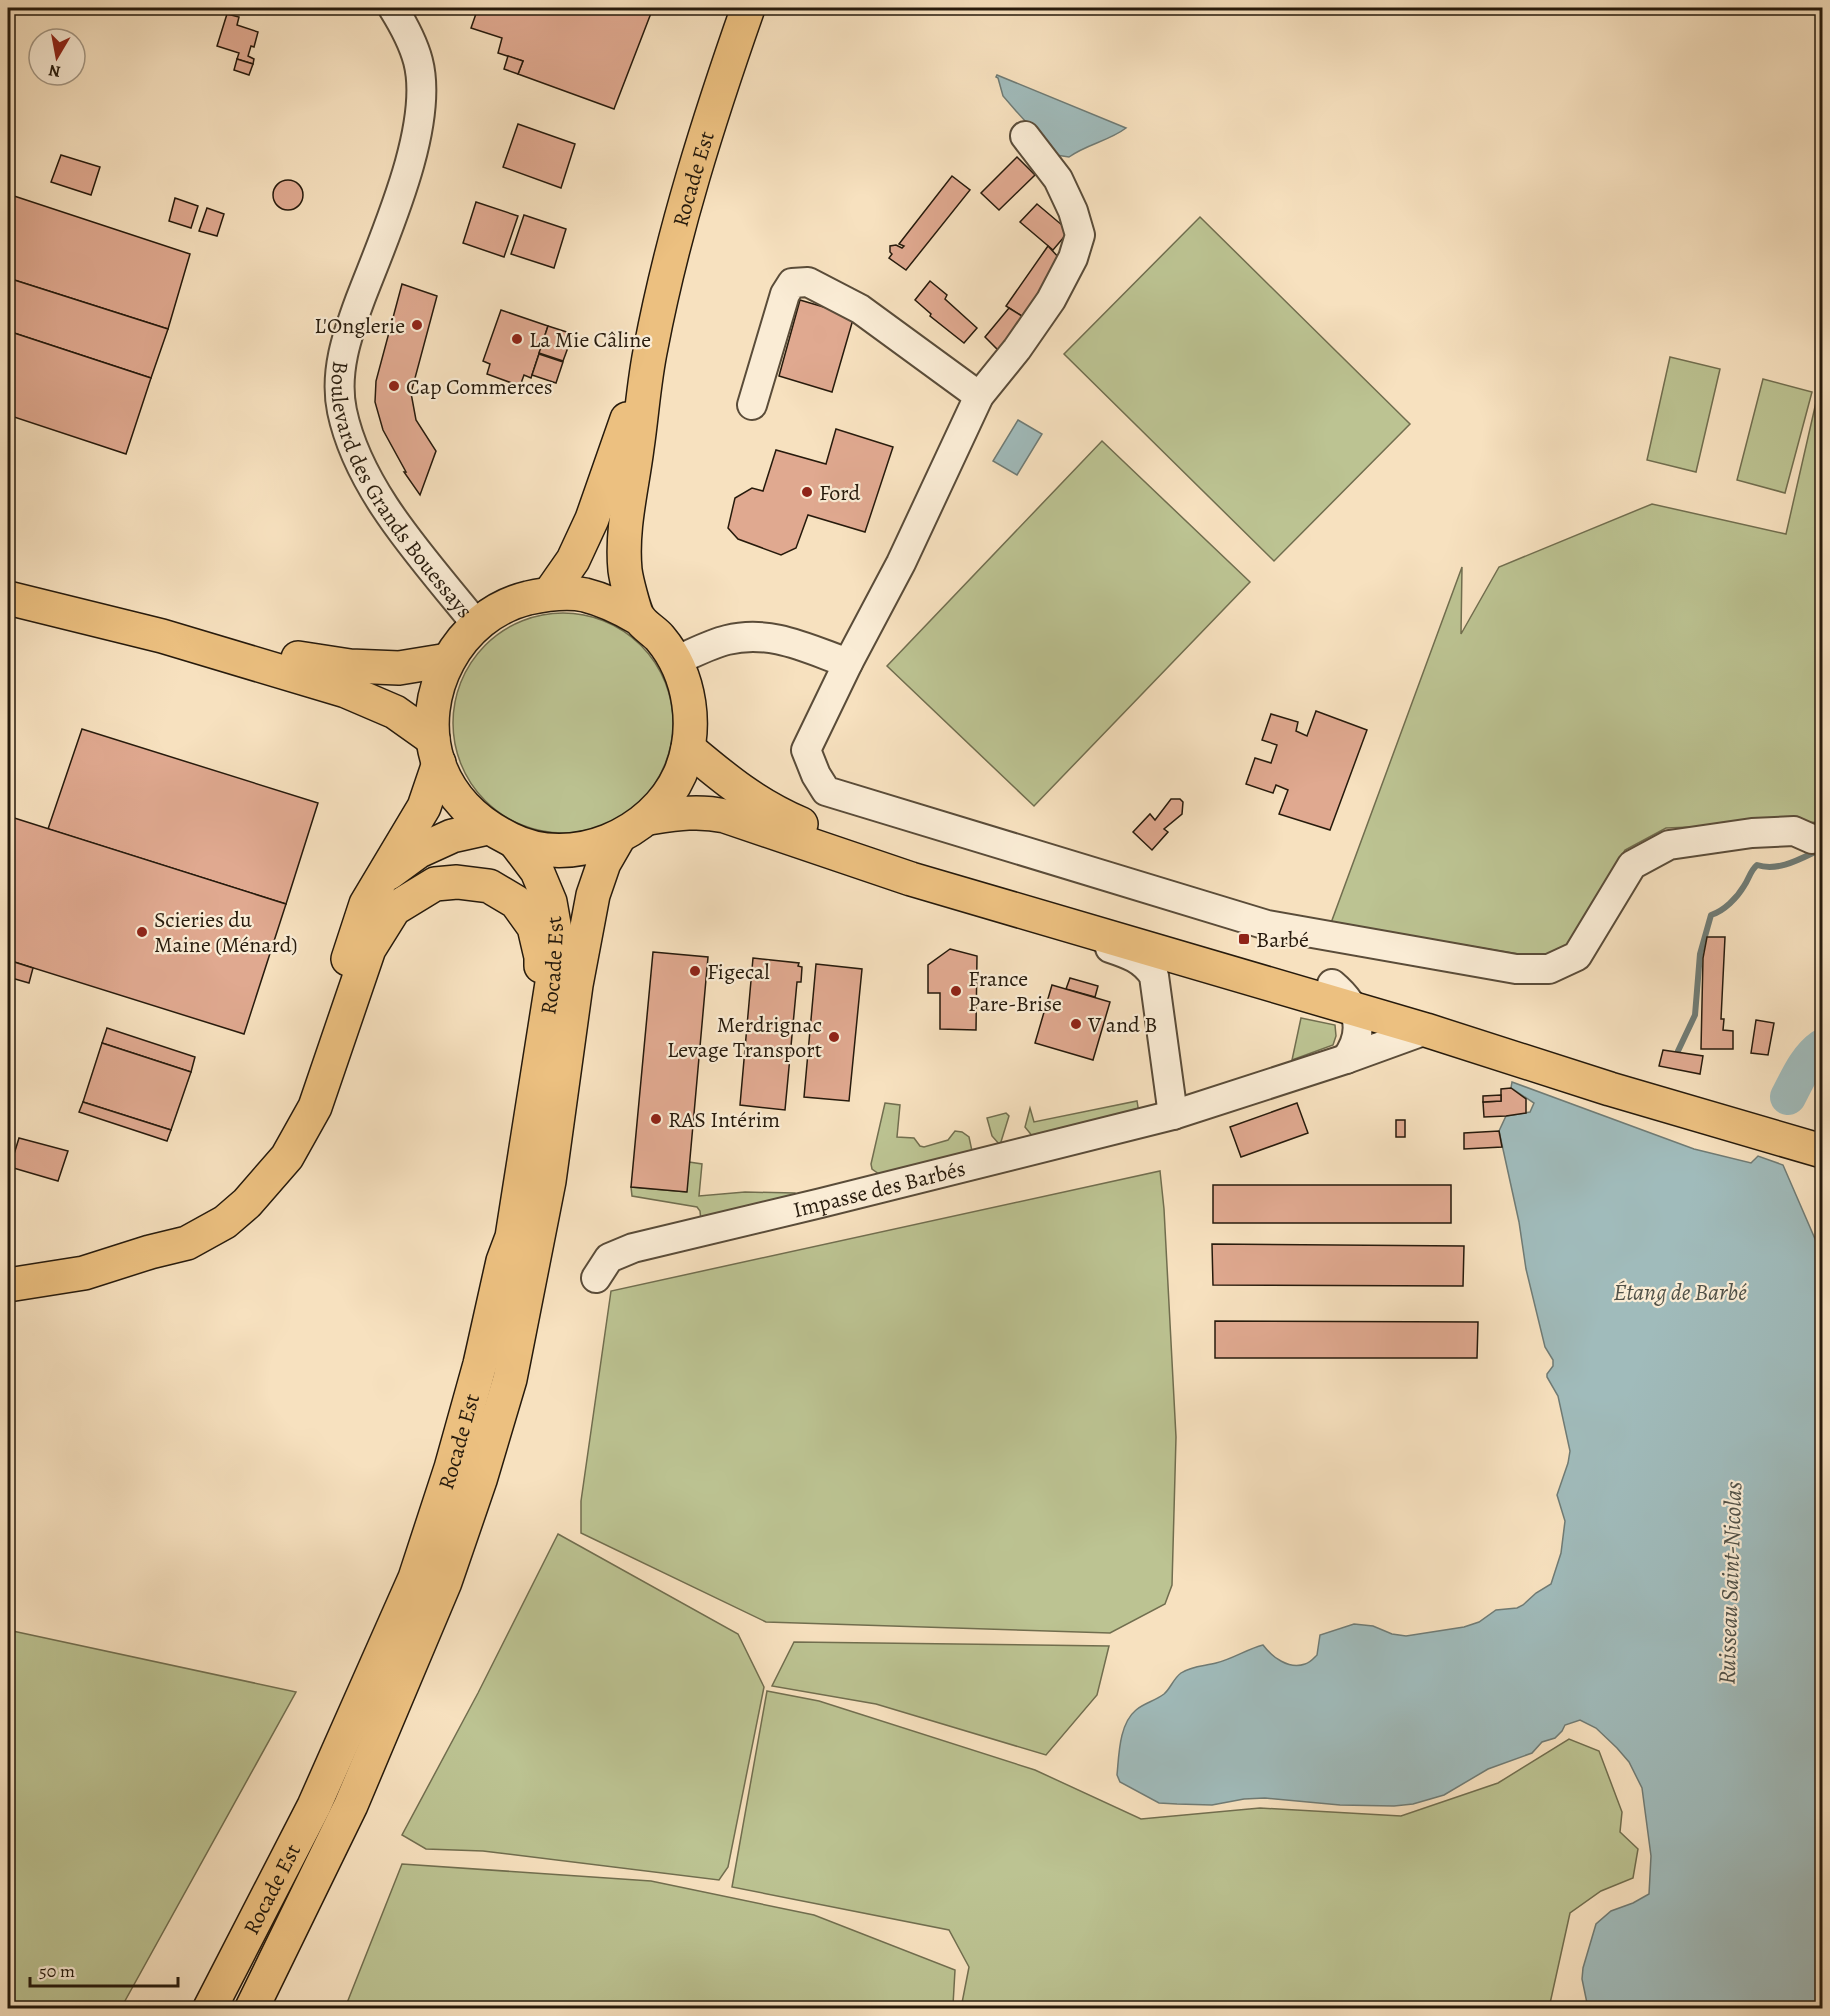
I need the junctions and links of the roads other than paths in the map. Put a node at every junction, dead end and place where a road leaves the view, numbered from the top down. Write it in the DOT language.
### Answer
graph roads {
  1 [pos="393,8"];
  2 [pos="748,8"];
  3 [pos="1025,136"];
  4 [pos="650,352"];
  5 [pos="979,396"];
  6 [pos="752,405"];
  7 [pos="550,593"];
  8 [pos="8,598"];
  9 [pos="638,618"];
  10 [pos="476,624"];
  11 [pos="162,636"];
  12 [pos="448,660"];
  13 [pos="675,661"];
  14 [pos="848,663"];
  15 [pos="688,748"];
  16 [pos="436,751"];
  17 [pos="648,818"];
  18 [pos="502,835"];
  19 [pos="618,837"];
  20 [pos="1812,839"];
  21 [pos="382,877"];
  22 [pos="956,891"];
  23 [pos="1342,996"];
  24 [pos="1426,1030"];
  25 [pos="1346,1059"];
  26 [pos="1173,1115"];
  27 [pos="1822,1132"];
  28 [pos="1822,1151"];
  29 [pos="150,1252"];
  30 [pos="503,1262"];
  31 [pos="596,1278"];
  32 [pos="8,1285"];
  33 [pos="210,2008"];
  34 [pos="252,2008"];
  1 -- 10 [label="street, Boulevard des Grands Bouessays"];
  2 -- 4 [label="main road, Rocade Est"];
  3 -- 5 [label="street"];
  4 -- 7 [label="main road"];
  4 -- 9 [label="main road"];
  5 -- 6 [label="street"];
  5 -- 14 [label="street"];
  7 -- 9 [label="main road"];
  7 -- 10 [label="main road"];
  8 -- 11 [label="main road"];
  9 -- 13 [label="main road"];
  10 -- 12 [label="main road"];
  11 -- 12 [label="main road"];
  11 -- 16 [label="main road"];
  12 -- 16 [label="main road"];
  13 -- 14 [label="street"];
  13 -- 15 [label="main road"];
  14 -- 20 [label="street"];
  15 -- 17 [label="main road"];
  15 -- 23 [label="main road"];
  16 -- 18 [label="main road, Rocade Est"];
  16 -- 21 [label="main road"];
  17 -- 19 [label="main road"];
  17 -- 22 [label="main road"];
  18 -- 19 [label="main road"];
  18 -- 21 [label="main road"];
  18 -- 30 [label="main road, Rocade Est"];
  19 -- 34 [label="main road, Rocade Est"];
  21 -- 29 [label="main road"];
  22 -- 23 [label="main road"];
  22 -- 26 [label="street"];
  23 -- 24 [label="main road"];
  23 -- 25 [label="street"];
  23 -- 27 [label="main road"];
  24 -- 25 [label="street, Impasse des Barbés"];
  24 -- 28 [label="main road"];
  25 -- 26 [label="street, Impasse des Barbés"];
  26 -- 31 [label="street, Impasse des Barbés"];
  29 -- 30 [label="main road"];
  29 -- 32 [label="main road"];
  30 -- 33 [label="main road, Rocade Est"];
}
